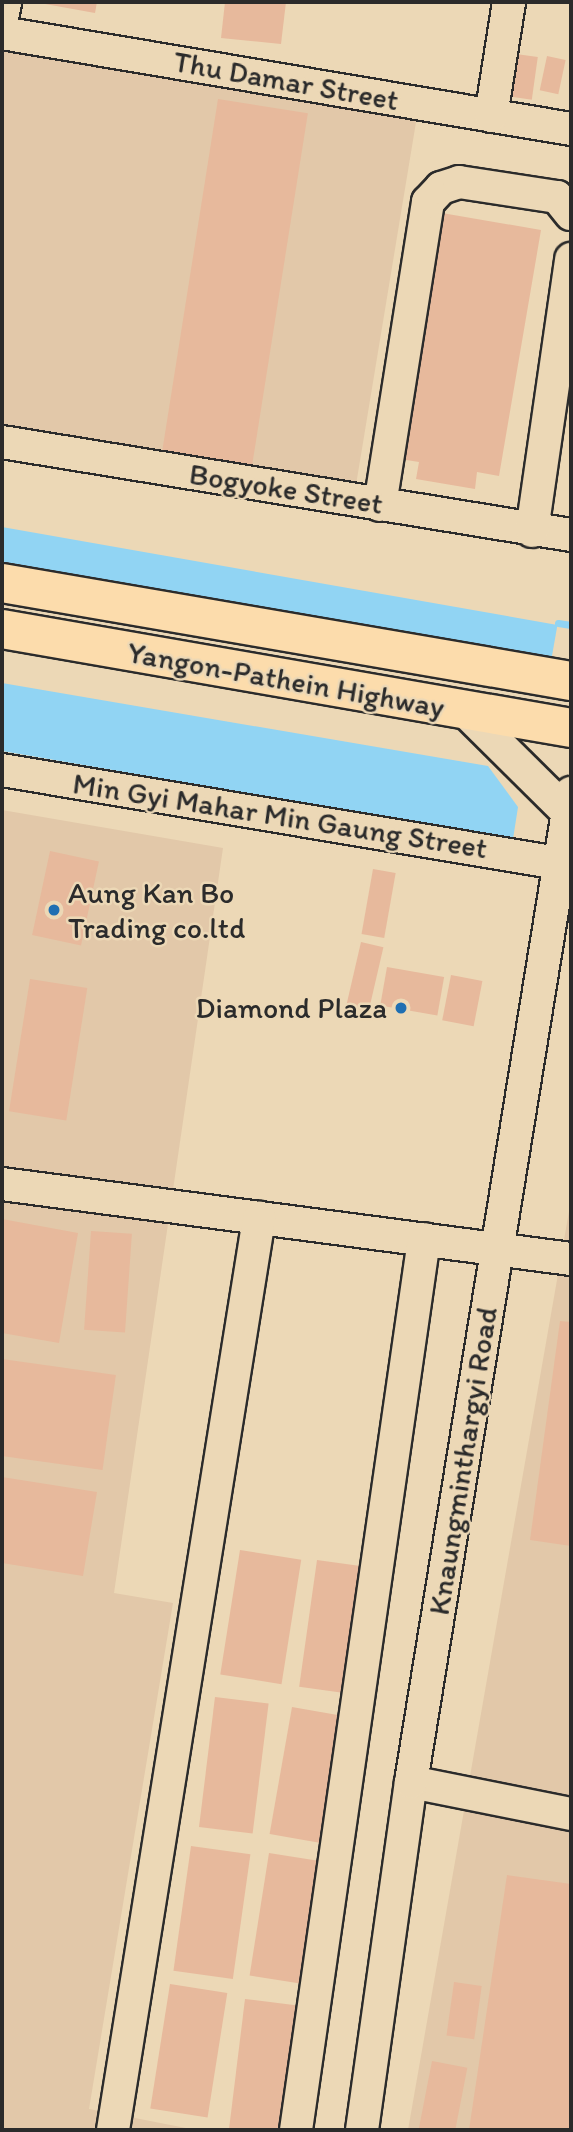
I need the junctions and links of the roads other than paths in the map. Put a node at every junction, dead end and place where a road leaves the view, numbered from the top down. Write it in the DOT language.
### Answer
graph roads {
  1 [pos="5,2"];
  2 [pos="509,2"];
  3 [pos="2,18"];
  4 [pos="2,33"];
  5 [pos="491,116"];
  6 [pos="571,130"];
  7 [pos="571,214"];
  8 [pos="571,259"];
  9 [pos="2,442"];
  10 [pos="380,505"];
  11 [pos="532,531"];
  12 [pos="571,535"];
  13 [pos="2,583"];
  14 [pos="2,629"];
  15 [pos="571,681"];
  16 [pos="466,712"];
  17 [pos="571,729"];
  18 [pos="2,770"];
  19 [pos="570,805"];
  20 [pos="558,863"];
  21 [pos="2,1184"];
  22 [pos="259,1217"];
  23 [pos="424,1239"];
  24 [pos="498,1249"];
  25 [pos="571,1259"];
  26 [pos="411,1782"];
  27 [pos="571,1814"];
  28 [pos="113,2130"];
  29 [pos="296,2130"];
  30 [pos="362,2130"];
  1 -- 3 [label="street"];
  2 -- 5 [label="street"];
  4 -- 5 [label="street, Thu Damar Street"];
  5 -- 6 [label="street, Thu Damar Street"];
  7 -- 10 [label="street"];
  8 -- 11 [label="street"];
  9 -- 10 [label="street, Bogyoke Street"];
  10 -- 11 [label="street, Bogyoke Street"];
  11 -- 12 [label="street, Bogyoke Street"];
  13 -- 15 [label="main road, Yangon-Pathein Highway"];
  14 -- 16 [label="main road, Yangon-Pathein Highway"];
  16 -- 17 [label="main road, Yangon-Pathein Highway"];
  16 -- 19 [label="street"];
  18 -- 20 [label="street, Min Gyi Mahar Min Gaung Street"];
  19 -- 20 [label="street, Knaungminthargyi Road"];
  20 -- 24 [label="street, Knaungminthargyi Road"];
  21 -- 22 [label="street"];
  22 -- 23 [label="street"];
  22 -- 28 [label="street"];
  23 -- 24 [label="street"];
  23 -- 29 [label="street"];
  24 -- 25 [label="street"];
  24 -- 26 [label="street, Knaungminthargyi Road"];
  26 -- 27 [label="street"];
  26 -- 30 [label="street, Knaungminthargyi Road"];
}
